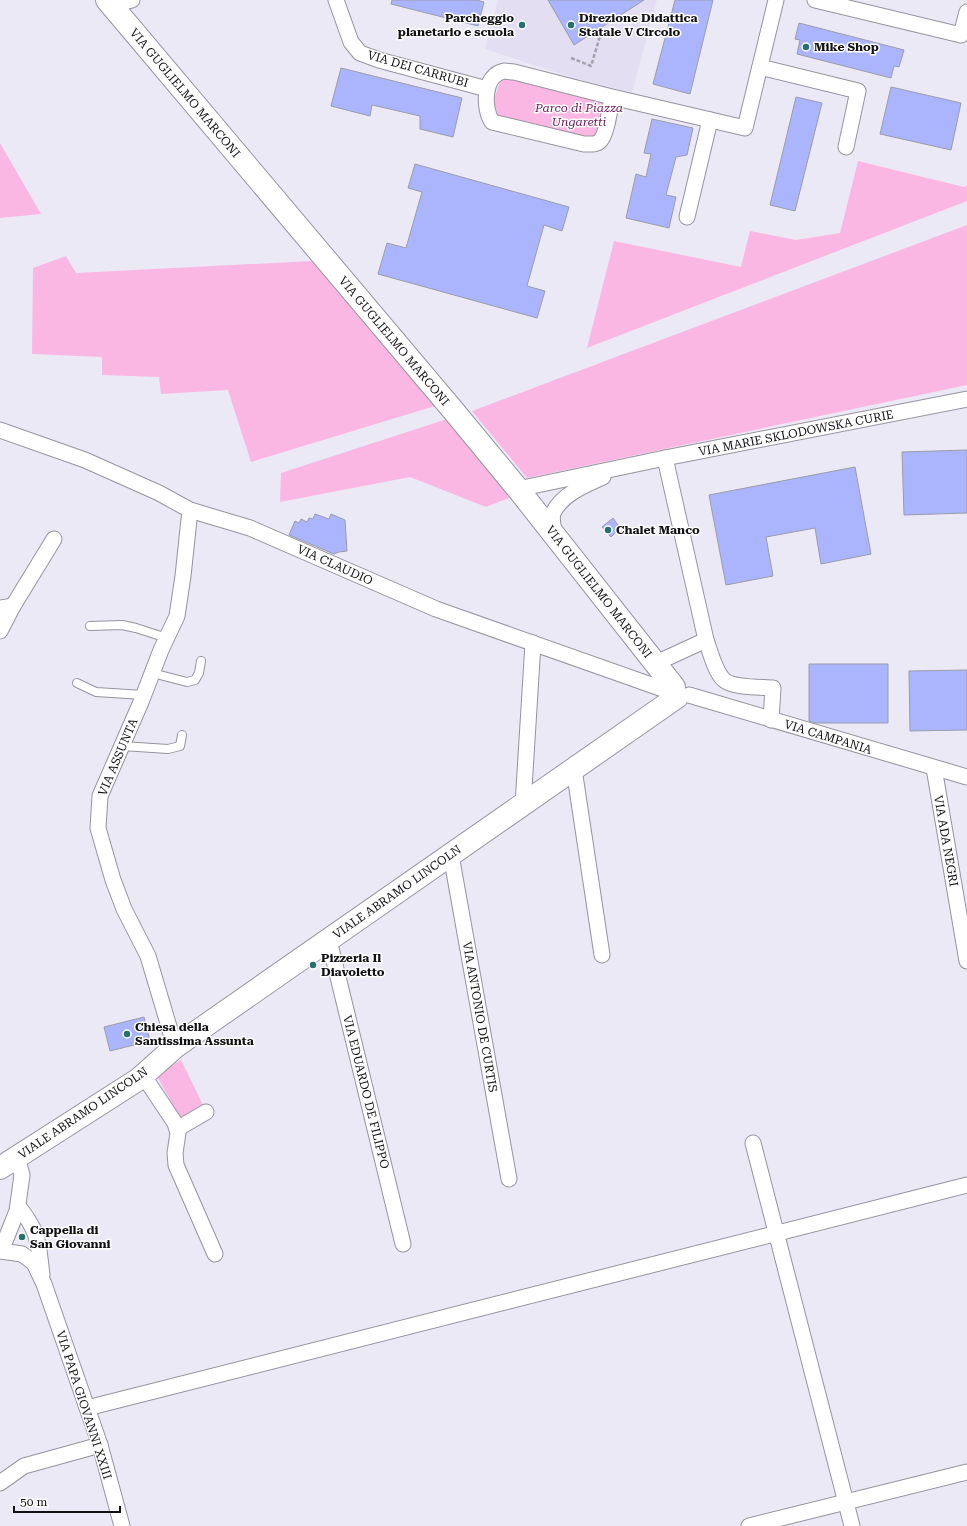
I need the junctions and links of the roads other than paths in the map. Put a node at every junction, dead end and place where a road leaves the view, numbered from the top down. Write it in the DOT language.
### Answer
graph roads {
  1 [pos="336,0"];
  2 [pos="776,0"];
  3 [pos="815,0"];
  4 [pos="116,2"];
  5 [pos="967,12"];
  6 [pos="760,67"];
  7 [pos="487,89"];
  8 [pos="612,97"];
  9 [pos="710,120"];
  10 [pos="846,147"];
  11 [pos="686,217"];
  12 [pos="967,400"];
  13 [pos="0,430"];
  14 [pos="665,458"];
  15 [pos="625,466"];
  16 [pos="518,489"];
  17 [pos="190,510"];
  18 [pos="554,535"];
  19 [pos="54,539"];
  20 [pos="6,607"];
  21 [pos="90,626"];
  22 [pos="0,631"];
  23 [pos="166,638"];
  24 [pos="706,640"];
  25 [pos="533,643"];
  26 [pos="201,661"];
  27 [pos="656,663"];
  28 [pos="152,673"];
  29 [pos="78,683"];
  30 [pos="678,693"];
  31 [pos="144,694"];
  32 [pos="771,720"];
  33 [pos="182,735"];
  34 [pos="122,746"];
  35 [pos="934,768"];
  36 [pos="574,769"];
  37 [pos="967,777"];
  38 [pos="523,805"];
  39 [pos="451,856"];
  40 [pos="329,940"];
  41 [pos="602,955"];
  42 [pos="967,961"];
  43 [pos="175,1047"];
  44 [pos="143,1075"];
  45 [pos="206,1112"];
  46 [pos="177,1129"];
  47 [pos="753,1143"];
  48 [pos="9,1163"];
  49 [pos="509,1179"];
  50 [pos="967,1185"];
  51 [pos="18,1206"];
  52 [pos="777,1234"];
  53 [pos="403,1244"];
  54 [pos="0,1251"];
  55 [pos="215,1254"];
  56 [pos="44,1284"];
  57 [pos="87,1408"];
  58 [pos="100,1445"];
  59 [pos="967,1472"];
  60 [pos="0,1483"];
  61 [pos="846,1502"];
  62 [pos="122,1526"];
  63 [pos="750,1526"];
  64 [pos="852,1526"];
  1 -- 7 [label="street, VIA DEI CARRUBI"];
  2 -- 6 [label="street"];
  3 -- 5 [label="street"];
  4 -- 16 [label="street, VIA GUGLIELMO MARCONI"];
  6 -- 9 [label="street"];
  6 -- 10 [label="street"];
  7 -- 8 [label="street"];
  7 -- 8 [label="street"];
  8 -- 9 [label="street"];
  9 -- 11 [label="street"];
  12 -- 14 [label="street, VIA MARIE SKLODOWSKA CURIE"];
  13 -- 17 [label="street, VIA CLAUDIO"];
  14 -- 15 [label="street, VIA MARIE SKLODOWSKA CURIE"];
  14 -- 24 [label="street"];
  15 -- 16 [label="street, VIA MARIE SKLODOWSKA CURIE"];
  15 -- 18 [label="street, VIA MARIE SKLODOWSKA CURIE"];
  16 -- 18 [label="street, VIA GUGLIELMO MARCONI"];
  17 -- 23 [label="street, VIA ASSUNTA"];
  17 -- 25 [label="street, VIA CLAUDIO"];
  18 -- 27 [label="street, VIA GUGLIELMO MARCONI"];
  19 -- 20 [label="street"];
  20 -- 22 [label="street"];
  21 -- 23 [label="lane"];
  23 -- 28 [label="street, VIA ASSUNTA"];
  24 -- 27 [label="street"];
  24 -- 32 [label="street"];
  25 -- 30 [label="street, VIA CLAUDIO"];
  25 -- 38 [label="street"];
  26 -- 28 [label="lane"];
  27 -- 30 [label="street, VIA GUGLIELMO MARCONI"];
  28 -- 31 [label="street, VIA ASSUNTA"];
  29 -- 31 [label="lane"];
  30 -- 32 [label="street, VIA CAMPANIA"];
  30 -- 36 [label="street, VIALE ABRAMO LINCOLN"];
  31 -- 34 [label="street, VIA ASSUNTA"];
  32 -- 35 [label="street, VIA CAMPANIA"];
  33 -- 34 [label="lane"];
  34 -- 43 [label="street, VIA ASSUNTA"];
  35 -- 37 [label="street, VIA CAMPANIA"];
  35 -- 42 [label="street, VIA ADA NEGRI"];
  36 -- 38 [label="street, VIALE ABRAMO LINCOLN"];
  36 -- 41 [label="street"];
  38 -- 39 [label="street, VIALE ABRAMO LINCOLN"];
  39 -- 40 [label="street, VIALE ABRAMO LINCOLN"];
  39 -- 49 [label="street, VIA ANTONIO DE CURTIS"];
  40 -- 43 [label="street, VIALE ABRAMO LINCOLN"];
  40 -- 53 [label="street, VIA EDUARDO DE FILIPPO"];
  43 -- 44 [label="street, VIALE ABRAMO LINCOLN"];
  44 -- 46 [label="street"];
  44 -- 48 [label="street, VIALE ABRAMO LINCOLN"];
  45 -- 46 [label="street"];
  46 -- 55 [label="street"];
  47 -- 52 [label="street"];
  48 -- 51 [label="street"];
  50 -- 52 [label="street"];
  51 -- 54 [label="street"];
  51 -- 56 [label="street, VIA PAPA GIOVANNI XXIII"];
  52 -- 57 [label="street"];
  52 -- 61 [label="street"];
  54 -- 56 [label="street, VIA PAPA GIOVANNI XXIII"];
  56 -- 57 [label="street, VIA PAPA GIOVANNI XXIII"];
  57 -- 58 [label="street, VIA PAPA GIOVANNI XXIII"];
  58 -- 60 [label="street"];
  58 -- 62 [label="street, VIA PAPA GIOVANNI XXIII"];
  59 -- 61 [label="street"];
  61 -- 63 [label="street"];
  61 -- 64 [label="street"];
}
